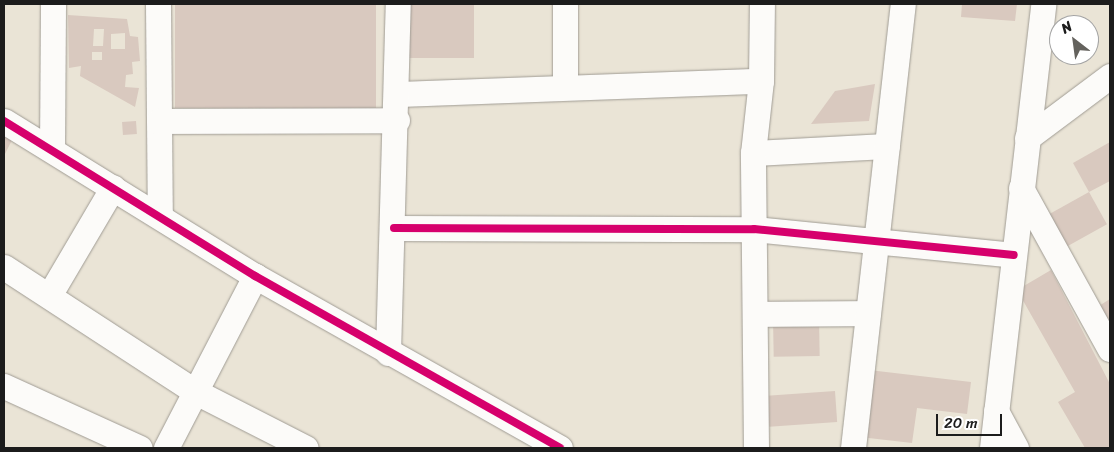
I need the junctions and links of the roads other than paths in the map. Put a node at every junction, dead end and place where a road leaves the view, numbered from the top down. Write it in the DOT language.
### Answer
graph roads {
  1 [pos="53,4"];
  2 [pos="158,4"];
  3 [pos="398,4"];
  4 [pos="565,4"];
  5 [pos="762,4"];
  6 [pos="903,4"];
  7 [pos="1043,4"];
  8 [pos="761,81"];
  9 [pos="1108,84"];
  10 [pos="565,87"];
  11 [pos="398,94"];
  12 [pos="397,120"];
  13 [pos="4,121"];
  14 [pos="159,121"];
  15 [pos="1027,138"];
  16 [pos="888,146"];
  17 [pos="52,149"];
  18 [pos="753,153"];
  19 [pos="113,187"];
  20 [pos="1022,188"];
  21 [pos="160,216"];
  22 [pos="394,228"];
  23 [pos="754,229"];
  24 [pos="876,243"];
  25 [pos="1014,255"];
  26 [pos="4,267"];
  27 [pos="255,276"];
  28 [pos="50,294"];
  29 [pos="868,313"];
  30 [pos="755,314"];
  31 [pos="1110,349"];
  32 [pos="388,353"];
  33 [pos="4,386"];
  34 [pos="196,392"];
  35 [pos="996,411"];
  36 [pos="140,448"];
  37 [pos="166,448"];
  38 [pos="306,448"];
  39 [pos="560,448"];
  40 [pos="756,448"];
  41 [pos="853,448"];
  42 [pos="992,448"];
  43 [pos="1016,448"];
  1 -- 17 [label="street"];
  2 -- 14 [label="street"];
  3 -- 11 [label="street"];
  4 -- 10 [label="street"];
  5 -- 8 [label="street"];
  6 -- 16 [label="street"];
  7 -- 15 [label="street"];
  8 -- 10 [label="street"];
  8 -- 18 [label="street"];
  9 -- 15 [label="street"];
  10 -- 11 [label="street"];
  11 -- 12 [label="street"];
  12 -- 14 [label="street"];
  12 -- 22 [label="street"];
  13 -- 17 [label="street"];
  14 -- 21 [label="street"];
  15 -- 20 [label="street"];
  16 -- 18 [label="street"];
  16 -- 24 [label="street"];
  17 -- 19 [label="street"];
  18 -- 23 [label="street"];
  19 -- 21 [label="street"];
  19 -- 28 [label="street"];
  20 -- 25 [label="street"];
  20 -- 31 [label="street"];
  21 -- 27 [label="street"];
  22 -- 23 [label="street"];
  22 -- 32 [label="street"];
  23 -- 24 [label="street"];
  23 -- 30 [label="street"];
  24 -- 25 [label="street"];
  24 -- 29 [label="street"];
  25 -- 35 [label="street"];
  26 -- 28 [label="street"];
  27 -- 32 [label="street"];
  27 -- 34 [label="street"];
  28 -- 34 [label="street"];
  29 -- 30 [label="street"];
  29 -- 41 [label="street"];
  30 -- 40 [label="street"];
  32 -- 39 [label="street"];
  33 -- 36 [label="street"];
  34 -- 37 [label="street"];
  34 -- 38 [label="street"];
  35 -- 42 [label="street"];
  35 -- 43 [label="street"];
}
